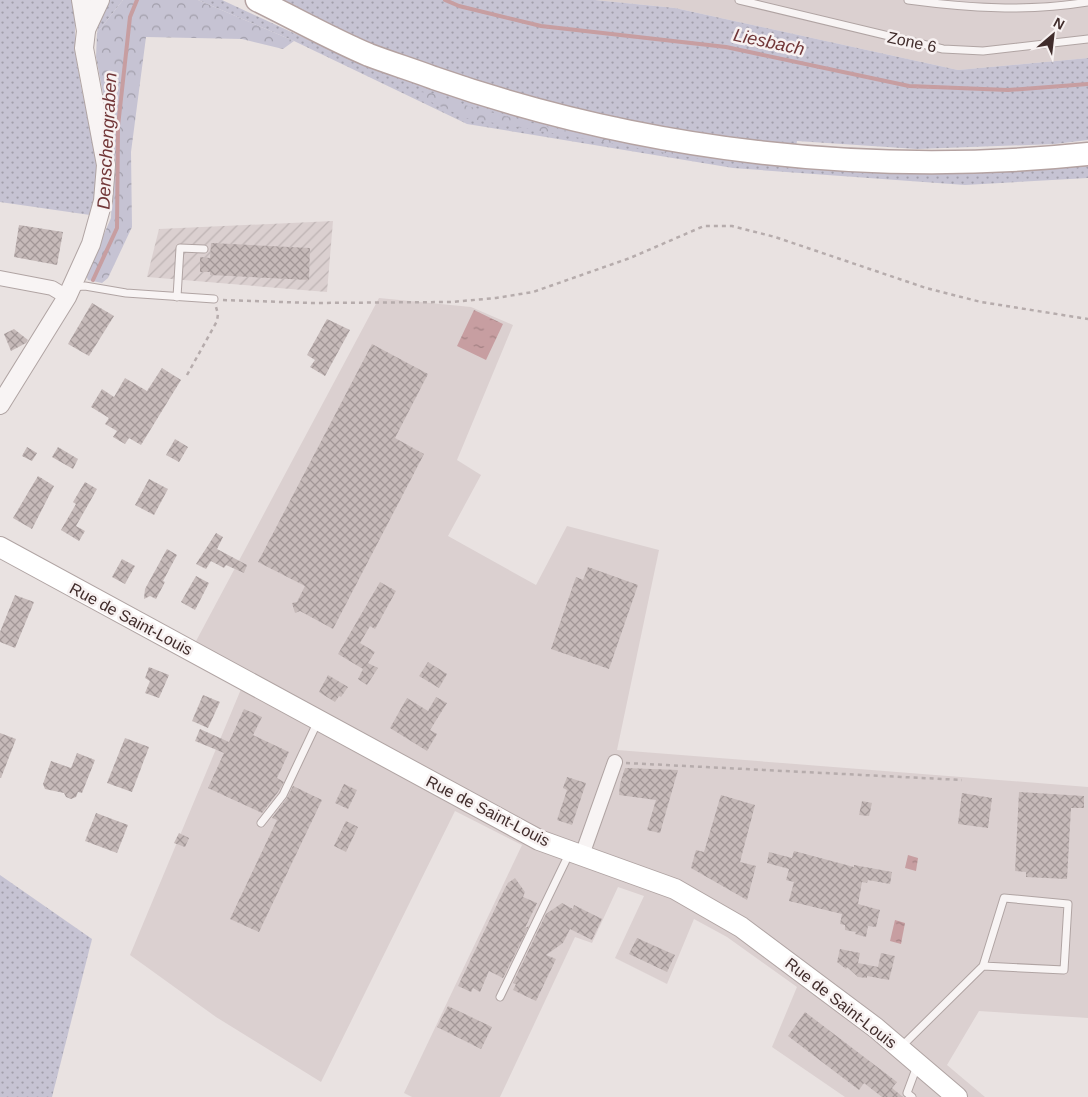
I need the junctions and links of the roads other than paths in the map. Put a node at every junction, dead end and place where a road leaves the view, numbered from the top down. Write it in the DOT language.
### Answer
graph roads {
  1 [pos="82,0"];
  2 [pos="100,0"];
  3 [pos="257,0"];
  4 [pos="739,0"];
  5 [pos="908,0"];
  6 [pos="1088,2"];
  7 [pos="86,31"];
  8 [pos="1088,39"];
  9 [pos="1088,154"];
  10 [pos="204,249"];
  11 [pos="0,278"];
  12 [pos="69,292"];
  13 [pos="177,297"];
  14 [pos="214,299"];
  15 [pos="0,405"];
  16 [pos="0,547"];
  17 [pos="318,721"];
  18 [pos="615,762"];
  19 [pos="261,823"];
  20 [pos="576,853"];
  21 [pos="983,966"];
  22 [pos="500,997"];
  23 [pos="900,1048"];
  24 [pos="918,1063"];
  25 [pos="912,1097"];
  26 [pos="958,1097"];
  1 -- 7 [label="street"];
  2 -- 7 [label="street"];
  3 -- 9 [label="main road"];
  4 -- 8 [label="lane, Zone 6"];
  5 -- 6 [label="lane"];
  7 -- 12 [label="street"];
  10 -- 13 [label="lane"];
  11 -- 12 [label="street"];
  12 -- 13 [label="lane"];
  12 -- 15 [label="street"];
  13 -- 14 [label="lane"];
  16 -- 17 [label="main road, Rue de Saint-Louis"];
  17 -- 19 [label="lane"];
  17 -- 20 [label="main road, Rue de Saint-Louis"];
  18 -- 20 [label="street"];
  20 -- 22 [label="lane"];
  20 -- 23 [label="main road, Rue de Saint-Louis"];
  21 -- 21 [label="lane"];
  21 -- 23 [label="lane"];
  23 -- 24 [label="main road, Rue de Saint-Louis"];
  24 -- 25 [label="lane"];
  24 -- 26 [label="main road, Rue de Saint-Louis"];
}
